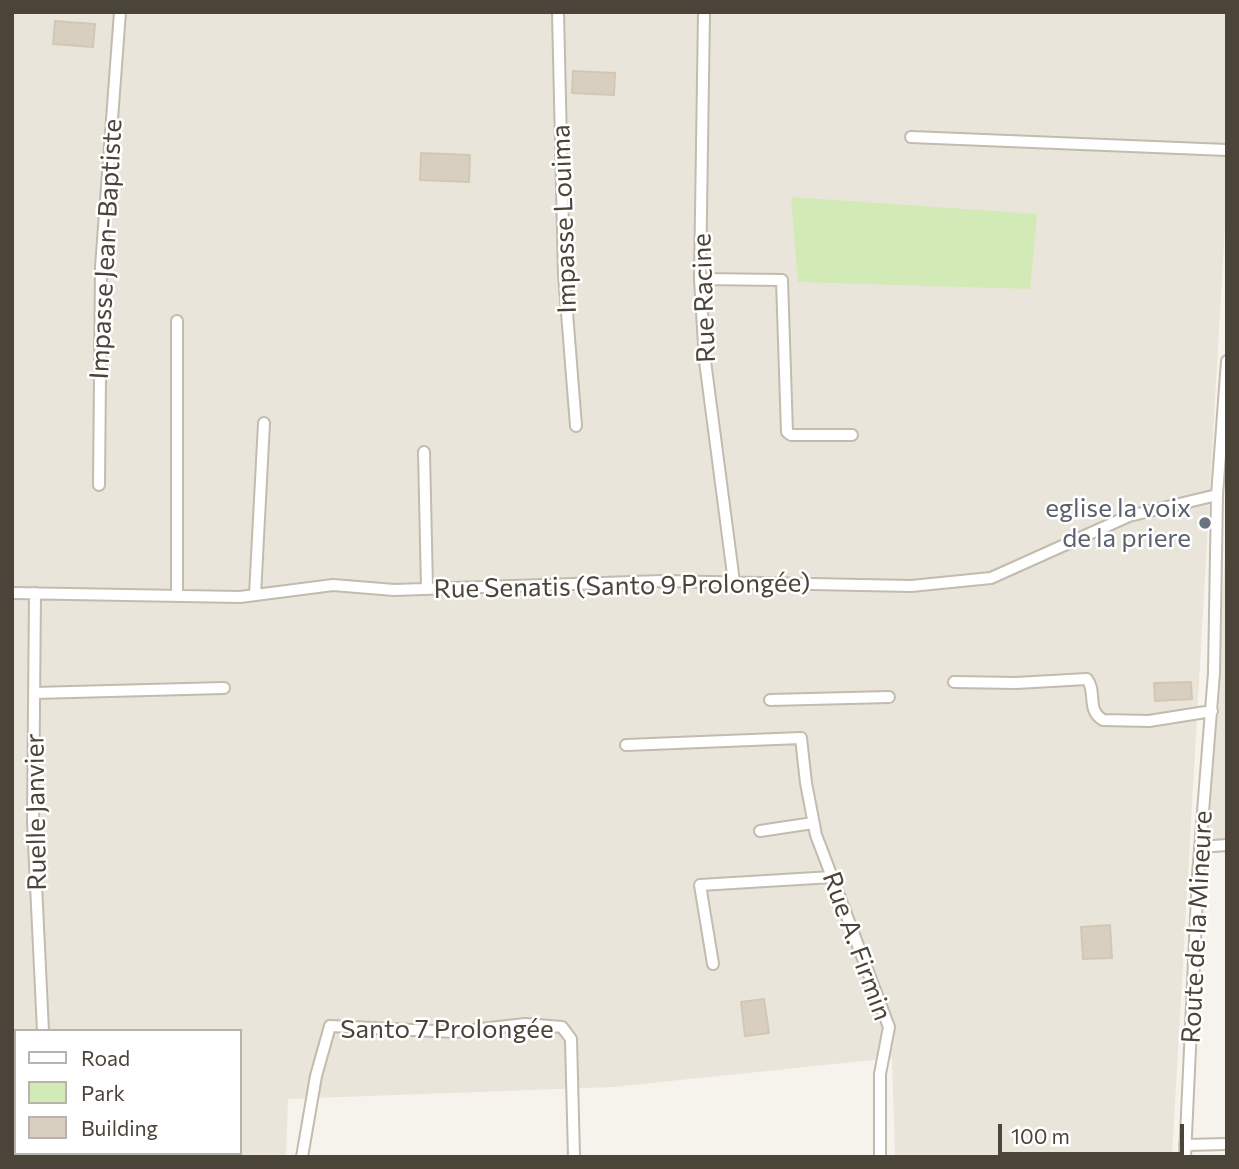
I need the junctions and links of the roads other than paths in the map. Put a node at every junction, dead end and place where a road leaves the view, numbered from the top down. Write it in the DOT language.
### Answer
graph roads {
  1 [pos="120,12"];
  2 [pos="558,12"];
  3 [pos="704,12"];
  4 [pos="911,137"];
  5 [pos="1227,150"];
  6 [pos="700,279"];
  7 [pos="177,321"];
  8 [pos="1227,361"];
  9 [pos="264,423"];
  10 [pos="576,426"];
  11 [pos="852,435"];
  12 [pos="424,452"];
  13 [pos="99,485"];
  14 [pos="1217,495"];
  15 [pos="734,582"];
  16 [pos="427,588"];
  17 [pos="12,593"];
  18 [pos="34,593"];
  19 [pos="255,595"];
  20 [pos="177,596"];
  21 [pos="954,682"];
  22 [pos="223,688"];
  23 [pos="34,693"];
  24 [pos="889,697"];
  25 [pos="770,700"];
  26 [pos="1212,711"];
  27 [pos="626,745"];
  28 [pos="813,822"];
  29 [pos="760,831"];
  30 [pos="1227,845"];
  31 [pos="1200,847"];
  32 [pos="832,877"];
  33 [pos="713,964"];
  34 [pos="43,1029"];
  35 [pos="1227,1144"];
  36 [pos="1185,1151"];
  37 [pos="302,1157"];
  38 [pos="573,1157"];
  39 [pos="880,1157"];
  1 -- 13 [label="street, Impasse Jean-Baptiste"];
  2 -- 10 [label="street, Impasse Louima"];
  3 -- 6 [label="street, Rue Racine"];
  4 -- 5 [label="street"];
  6 -- 11 [label="street"];
  6 -- 15 [label="street, Rue Racine"];
  7 -- 20 [label="street"];
  8 -- 14 [label="street, Route de la Mineure"];
  9 -- 19 [label="street"];
  12 -- 16 [label="street"];
  14 -- 15 [label="street, Rue Senatis (Santo 9 Prolongée)"];
  14 -- 26 [label="street, Route de la Mineure"];
  15 -- 16 [label="street, Rue Senatis (Santo 9 Prolongée)"];
  16 -- 19 [label="street, Rue Senatis (Santo 9 Prolongée)"];
  17 -- 18 [label="street, Rue Senatis (Santo 9 Prolongée)"];
  18 -- 20 [label="street, Rue Senatis (Santo 9 Prolongée)"];
  18 -- 23 [label="street, Ruelle Janvier"];
  19 -- 20 [label="street, Rue Senatis (Santo 9 Prolongée)"];
  21 -- 26 [label="street"];
  22 -- 23 [label="street"];
  23 -- 34 [label="street, Ruelle Janvier"];
  24 -- 25 [label="street"];
  26 -- 31 [label="street, Route de la Mineure"];
  27 -- 28 [label="street, Rue A. Firmin"];
  28 -- 29 [label="street"];
  28 -- 32 [label="street, Rue A. Firmin"];
  30 -- 31 [label="street"];
  31 -- 36 [label="street, Route de la Mineure"];
  32 -- 33 [label="street"];
  32 -- 39 [label="street, Rue A. Firmin"];
  35 -- 36 [label="street"];
  37 -- 38 [label="street, Santo 7 Prolongée"];
}
